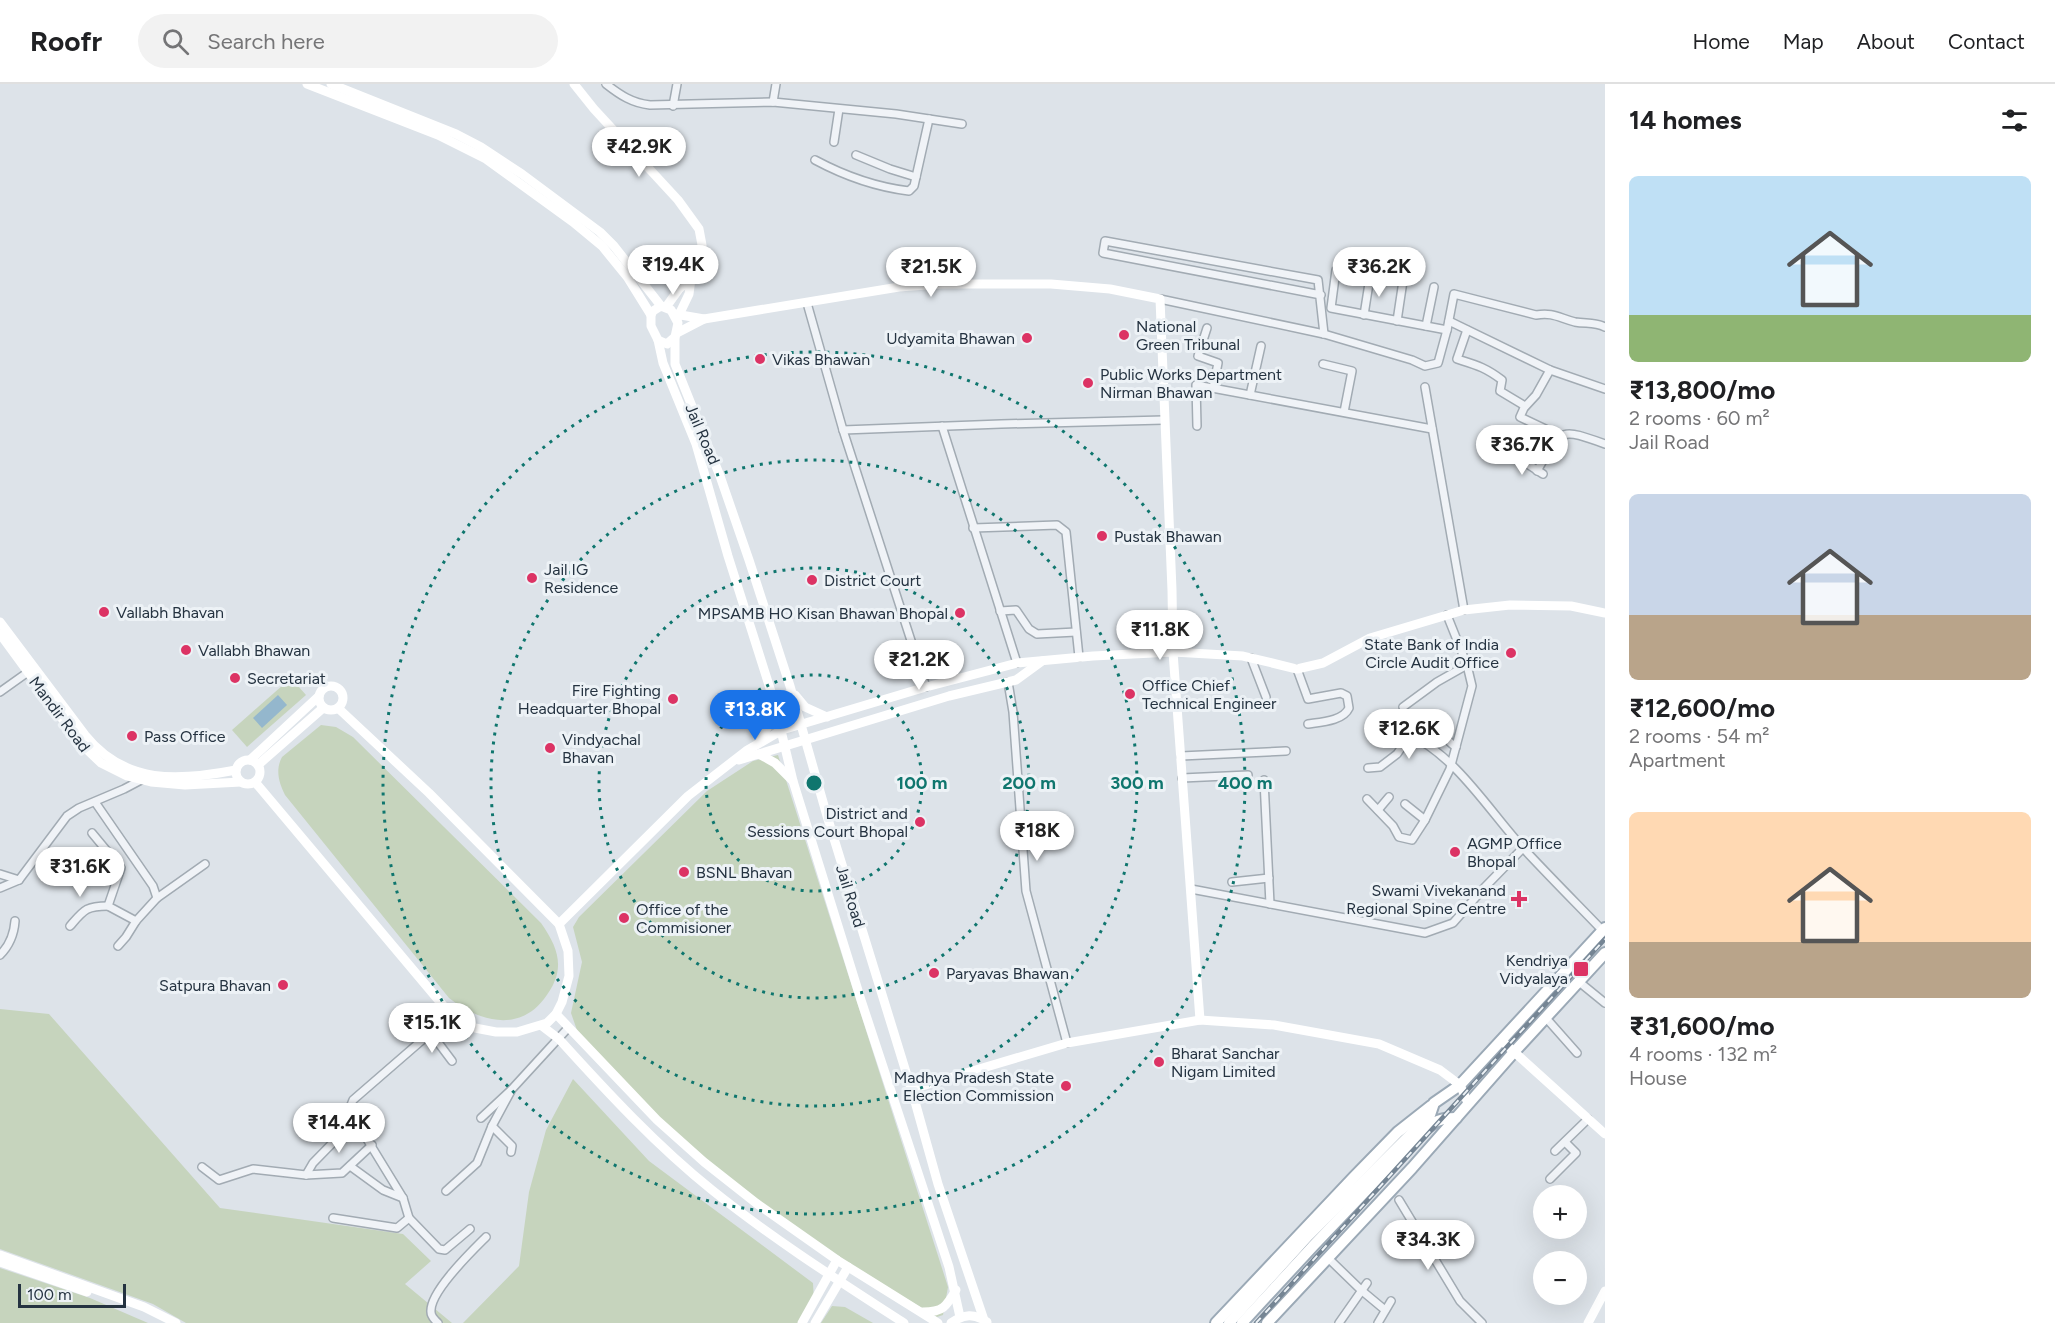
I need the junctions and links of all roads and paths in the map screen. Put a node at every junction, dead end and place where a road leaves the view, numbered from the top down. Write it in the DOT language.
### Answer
graph roads {
  1 [pos="307,84"];
  2 [pos="331,84"];
  3 [pos="574,84"];
  4 [pos="606,84"];
  5 [pos="677,84"];
  6 [pos="776,84"];
  7 [pos="773,102"];
  8 [pos="673,106"];
  9 [pos="838,109"];
  10 [pos="929,119"];
  11 [pos="962,124"];
  12 [pos="834,142"];
  13 [pos="855,156"];
  14 [pos="815,160"];
  15 [pos="916,177"];
  16 [pos="1336,270"];
  17 [pos="1370,277"];
  18 [pos="691,279"];
  19 [pos="1402,281"];
  20 [pos="1434,287"];
  21 [pos="1321,295"];
  22 [pos="1160,299"];
  23 [pos="807,303"];
  24 [pos="664,307"];
  25 [pos="651,315"];
  26 [pos="1364,315"];
  27 [pos="677,316"];
  28 [pos="704,319"];
  29 [pos="1396,321"];
  30 [pos="1449,321"];
  31 [pos="1426,326"];
  32 [pos="1605,327"];
  33 [pos="1207,328"];
  34 [pos="1447,330"];
  35 [pos="1467,330"];
  36 [pos="1324,334"];
  37 [pos="676,335"];
  38 [pos="658,340"];
  39 [pos="1261,346"];
  40 [pos="1323,364"];
  41 [pos="1550,370"];
  42 [pos="1425,387"];
  43 [pos="1213,388"];
  44 [pos="1605,389"];
  45 [pos="1250,395"];
  46 [pos="1525,406"];
  47 [pos="1344,412"];
  48 [pos="1164,420"];
  49 [pos="942,426"];
  50 [pos="1197,426"];
  51 [pos="1432,429"];
  52 [pos="843,430"];
  53 [pos="1560,436"];
  54 [pos="1605,444"];
  55 [pos="1515,456"];
  56 [pos="973,528"];
  57 [pos="1000,610"];
  58 [pos="1464,610"];
  59 [pos="1605,613"];
  60 [pos="1447,615"];
  61 [pos="0,622"];
  62 [pos="1076,632"];
  63 [pos="0,634"];
  64 [pos="1173,652"];
  65 [pos="1079,657"];
  66 [pos="1251,658"];
  67 [pos="1042,661"];
  68 [pos="1017,663"];
  69 [pos="1467,665"];
  70 [pos="1296,669"];
  71 [pos="28,672"];
  72 [pos="1008,682"];
  73 [pos="926,687"];
  74 [pos="791,691"];
  75 [pos="0,692"];
  76 [pos="319,696"];
  77 [pos="1266,697"];
  78 [pos="774,701"];
  79 [pos="1403,707"];
  80 [pos="323,708"];
  81 [pos="338,708"];
  82 [pos="1422,714"];
  83 [pos="826,717"];
  84 [pos="801,724"];
  85 [pos="1308,724"];
  86 [pos="782,730"];
  87 [pos="806,741"];
  88 [pos="786,746"];
  89 [pos="1456,747"];
  90 [pos="759,749"];
  91 [pos="1286,751"];
  92 [pos="1181,756"];
  93 [pos="254,762"];
  94 [pos="1451,765"];
  95 [pos="1368,768"];
  96 [pos="236,770"];
  97 [pos="1248,775"];
  98 [pos="1182,778"];
  99 [pos="141,780"];
  100 [pos="1264,780"];
  101 [pos="794,781"];
  102 [pos="241,782"];
  103 [pos="255,782"];
  104 [pos="1389,797"];
  105 [pos="1367,799"];
  106 [pos="95,802"];
  107 [pos="1405,804"];
  108 [pos="1378,810"];
  109 [pos="1425,819"];
  110 [pos="92,833"];
  111 [pos="1523,848"];
  112 [pos="205,864"];
  113 [pos="0,874"];
  114 [pos="1269,878"];
  115 [pos="19,880"];
  116 [pos="1232,882"];
  117 [pos="0,888"];
  118 [pos="1191,890"];
  119 [pos="157,898"];
  120 [pos="1270,904"];
  121 [pos="108,906"];
  122 [pos="15,921"];
  123 [pos="136,921"];
  124 [pos="559,924"];
  125 [pos="70,926"];
  126 [pos="1604,929"];
  127 [pos="118,946"];
  128 [pos="1605,952"];
  129 [pos="0,955"];
  130 [pos="1578,981"];
  131 [pos="1605,1003"];
  132 [pos="556,1014"];
  133 [pos="451,1015"];
  134 [pos="1546,1018"];
  135 [pos="1200,1020"];
  136 [pos="542,1026"];
  137 [pos="568,1028"];
  138 [pos="431,1032"];
  139 [pos="559,1039"];
  140 [pos="1502,1041"];
  141 [pos="1067,1043"];
  142 [pos="1514,1052"];
  143 [pos="1577,1053"];
  144 [pos="452,1061"];
  145 [pos="1460,1085"];
  146 [pos="512,1089"];
  147 [pos="912,1089"];
  148 [pos="1434,1103"];
  149 [pos="1468,1103"];
  150 [pos="481,1118"];
  151 [pos="1456,1118"];
  152 [pos="356,1119"];
  153 [pos="1588,1119"];
  154 [pos="492,1126"];
  155 [pos="1605,1134"];
  156 [pos="1565,1142"];
  157 [pos="372,1145"];
  158 [pos="1555,1151"];
  159 [pos="511,1152"];
  160 [pos="350,1166"];
  161 [pos="202,1167"];
  162 [pos="306,1175"];
  163 [pos="1550,1179"];
  164 [pos="447,1191"];
  165 [pos="403,1198"];
  166 [pos="1399,1200"];
  167 [pos="333,1218"];
  168 [pos="409,1218"];
  169 [pos="470,1229"];
  170 [pos="486,1237"];
  171 [pos="0,1255"];
  172 [pos="1328,1258"];
  173 [pos="837,1260"];
  174 [pos="0,1262"];
  175 [pos="848,1267"];
  176 [pos="828,1274"];
  177 [pos="839,1281"];
  178 [pos="1367,1283"];
  179 [pos="956,1290"];
  180 [pos="1361,1290"];
  181 [pos="1605,1292"];
  182 [pos="1391,1301"];
  183 [pos="1385,1310"];
  184 [pos="920,1312"];
  185 [pos="960,1317"];
  186 [pos="986,1321"];
  187 [pos="164,1323"];
  188 [pos="176,1323"];
  189 [pos="438,1323"];
  190 [pos="802,1323"];
  191 [pos="815,1323"];
  192 [pos="904,1323"];
  193 [pos="938,1323"];
  194 [pos="951,1323"];
  195 [pos="1216,1323"];
  196 [pos="1228,1323"];
  197 [pos="1242,1323"];
  198 [pos="1267,1323"];
  199 [pos="1339,1323"];
  200 [pos="1378,1323"];
  201 [pos="1482,1323"];
  202 [pos="1588,1323"];
  1 -- 25 [label="street"];
  2 -- 24 [label="street"];
  3 -- 18 [label="street"];
  4 -- 8 [label="street"];
  5 -- 8 [label="street"];
  6 -- 7 [label="street"];
  7 -- 8 [label="street"];
  7 -- 9 [label="street"];
  9 -- 10 [label="street"];
  9 -- 12 [label="street"];
  10 -- 11 [label="street"];
  10 -- 15 [label="street"];
  13 -- 15 [label="street"];
  14 -- 15 [label="street"];
  16 -- 26 [label="street"];
  17 -- 26 [label="street"];
  18 -- 24 [label="street"];
  18 -- 27 [label="street"];
  19 -- 29 [label="street"];
  20 -- 31 [label="street"];
  21 -- 21 [label="street"];
  21 -- 36 [label="street"];
  22 -- 23 [label="street"];
  22 -- 36 [label="street"];
  22 -- 48 [label="street"];
  23 -- 28 [label="street"];
  23 -- 52 [label="street"];
  24 -- 25 [label="street"];
  24 -- 27 [label="street"];
  25 -- 38 [label="street"];
  26 -- 29 [label="street"];
  27 -- 28 [label="street"];
  27 -- 37 [label="street"];
  28 -- 37 [label="street"];
  29 -- 31 [label="street"];
  30 -- 32 [label="street"];
  30 -- 34 [label="street"];
  30 -- 35 [label="street"];
  31 -- 34 [label="street"];
  33 -- 43 [label="street"];
  34 -- 36 [label="street"];
  35 -- 41 [label="street"];
  35 -- 46 [label="street"];
  37 -- 38 [label="street"];
  37 -- 74 [label="street, Jail Road"];
  38 -- 78 [label="street, Jail Road"];
  39 -- 45 [label="street"];
  40 -- 47 [label="street"];
  41 -- 44 [label="street"];
  41 -- 46 [label="street"];
  42 -- 51 [label="street"];
  43 -- 45 [label="street"];
  43 -- 50 [label="street"];
  45 -- 47 [label="street"];
  46 -- 53 [label="street"];
  47 -- 51 [label="street"];
  48 -- 49 [label="street"];
  48 -- 64 [label="street"];
  49 -- 52 [label="street"];
  49 -- 56 [label="street"];
  51 -- 58 [label="street"];
  52 -- 73 [label="street"];
  53 -- 54 [label="street"];
  53 -- 55 [label="street"];
  56 -- 57 [label="street"];
  56 -- 62 [label="street"];
  57 -- 62 [label="street"];
  57 -- 68 [label="street"];
  58 -- 59 [label="street"];
  58 -- 60 [label="street"];
  60 -- 69 [label="street"];
  60 -- 70 [label="street"];
  61 -- 96 [label="street, Mandir Road"];
  62 -- 65 [label="street"];
  63 -- 71 [label="street, Mandir Road"];
  64 -- 65 [label="street"];
  64 -- 66 [label="street"];
  64 -- 92 [label="street"];
  65 -- 67 [label="street"];
  66 -- 70 [label="street"];
  66 -- 77 [label="street"];
  67 -- 68 [label="street"];
  67 -- 72 [label="street"];
  68 -- 73 [label="street"];
  69 -- 79 [label="street"];
  69 -- 89 [label="street"];
  70 -- 85 [label="street"];
  71 -- 75 [label="street"];
  71 -- 99 [label="street, Mandir Road"];
  72 -- 87 [label="street"];
  72 -- 141 [label="street"];
  73 -- 83 [label="street"];
  74 -- 83 [label="street"];
  74 -- 84 [label="street, Jail Road"];
  76 -- 80 [label="street"];
  76 -- 81 [label="street"];
  76 -- 93 [label="street"];
  78 -- 86 [label="street, Jail Road"];
  78 -- 90 [label="street"];
  80 -- 81 [label="street"];
  80 -- 93 [label="street"];
  81 -- 124 [label="street"];
  82 -- 89 [label="street"];
  83 -- 84 [label="street"];
  84 -- 86 [label="street"];
  84 -- 87 [label="street, Jail Road"];
  86 -- 88 [label="street, Jail Road"];
  86 -- 90 [label="street"];
  87 -- 88 [label="street"];
  87 -- 147 [label="street, Jail Road"];
  88 -- 90 [label="street"];
  88 -- 101 [label="street, Jail Road"];
  89 -- 94 [label="street"];
  90 -- 101 [label="street"];
  90 -- 124 [label="street"];
  91 -- 92 [label="street"];
  92 -- 98 [label="street"];
  93 -- 96 [label="street"];
  93 -- 103 [label="street"];
  94 -- 95 [label="street"];
  94 -- 109 [label="street"];
  94 -- 111 [label="street"];
  96 -- 102 [label="street"];
  97 -- 98 [label="street"];
  98 -- 118 [label="street"];
  99 -- 102 [label="street, Mandir Road"];
  99 -- 106 [label="street"];
  100 -- 114 [label="street"];
  101 -- 179 [label="street, Jail Road"];
  102 -- 103 [label="street"];
  103 -- 133 [label="street"];
  104 -- 108 [label="street"];
  105 -- 108 [label="street"];
  106 -- 115 [label="street"];
  106 -- 119 [label="street"];
  107 -- 109 [label="street"];
  108 -- 109 [label="street"];
  110 -- 121 [label="street"];
  111 -- 120 [label="street"];
  111 -- 126 [label="street"];
  112 -- 119 [label="street"];
  113 -- 115 [label="street"];
  114 -- 116 [label="street"];
  114 -- 120 [label="street"];
  115 -- 117 [label="street"];
  118 -- 120 [label="street"];
  118 -- 135 [label="street"];
  119 -- 123 [label="street"];
  121 -- 123 [label="street"];
  121 -- 125 [label="street"];
  122 -- 129 [label="street"];
  123 -- 127 [label="street"];
  124 -- 132 [label="street"];
  126 -- 140 [label="main road"];
  128 -- 130 [label="main road"];
  130 -- 131 [label="street"];
  130 -- 134 [label="main road"];
  132 -- 136 [label="street"];
  132 -- 137 [label="street"];
  133 -- 136 [label="street"];
  133 -- 138 [label="street"];
  134 -- 142 [label="main road"];
  134 -- 143 [label="street"];
  135 -- 141 [label="street"];
  135 -- 145 [label="street"];
  136 -- 139 [label="street"];
  137 -- 139 [label="street"];
  137 -- 173 [label="street"];
  138 -- 144 [label="street"];
  138 -- 152 [label="street"];
  139 -- 146 [label="street"];
  139 -- 176 [label="street"];
  140 -- 142 [label="street"];
  140 -- 145 [label="main road"];
  141 -- 147 [label="street"];
  142 -- 149 [label="main road"];
  142 -- 153 [label="street"];
  145 -- 148 [label="main road"];
  145 -- 149 [label="street"];
  146 -- 150 [label="street"];
  146 -- 154 [label="street"];
  147 -- 186 [label="street, Jail Road"];
  148 -- 195 [label="main road"];
  148 -- 196 [label="main road"];
  149 -- 151 [label="main road"];
  151 -- 172 [label="main road"];
  151 -- 197 [label="main road"];
  152 -- 157 [label="street"];
  152 -- 162 [label="street"];
  153 -- 155 [label="street"];
  153 -- 156 [label="street"];
  154 -- 159 [label="street"];
  154 -- 164 [label="street"];
  156 -- 158 [label="street"];
  156 -- 163 [label="street"];
  157 -- 160 [label="street"];
  157 -- 165 [label="street"];
  160 -- 162 [label="street"];
  160 -- 165 [label="street"];
  161 -- 162 [label="street"];
  165 -- 168 [label="street"];
  166 -- 201 [label="street"];
  167 -- 168 [label="street"];
  168 -- 169 [label="street"];
  170 -- 189 [label="street"];
  171 -- 188 [label="street"];
  172 -- 180 [label="street"];
  172 -- 198 [label="main road"];
  173 -- 175 [label="street"];
  173 -- 176 [label="street"];
  174 -- 187 [label="street"];
  175 -- 177 [label="street"];
  175 -- 184 [label="street"];
  176 -- 177 [label="street"];
  176 -- 190 [label="street"];
  177 -- 191 [label="street"];
  177 -- 192 [label="street"];
  178 -- 180 [label="street"];
  179 -- 184 [label="street"];
  179 -- 185 [label="street, Jail Road"];
  180 -- 183 [label="street"];
  180 -- 199 [label="street"];
  181 -- 202 [label="street"];
  182 -- 183 [label="street"];
  183 -- 200 [label="street"];
  184 -- 193 [label="street"];
  185 -- 186 [label="street"];
  185 -- 194 [label="street"];
}
